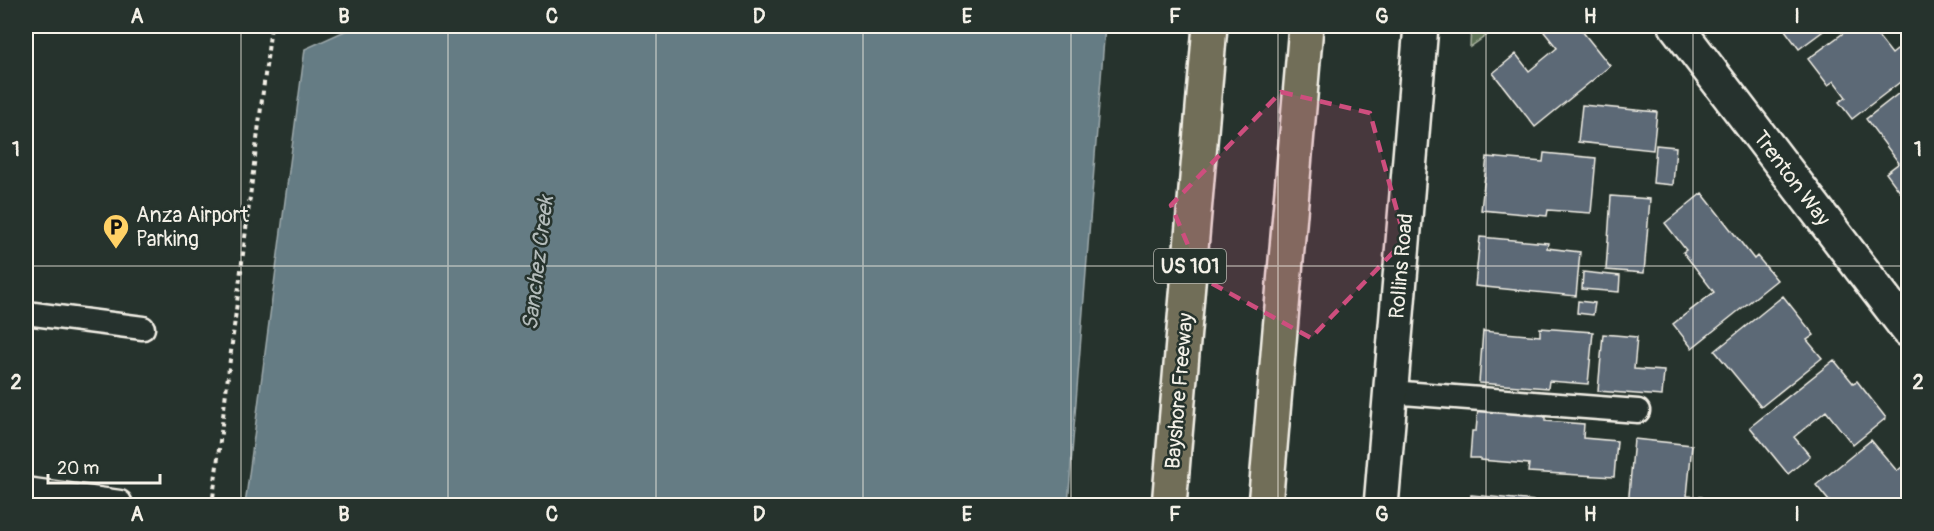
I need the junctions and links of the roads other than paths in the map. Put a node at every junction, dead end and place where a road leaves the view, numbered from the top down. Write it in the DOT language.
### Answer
graph roads {
  1 [pos="1210,26"];
  2 [pos="1306,26"];
  3 [pos="1421,26"];
  4 [pos="1676,26"];
  5 [pos="26,313"];
  6 [pos="143,328"];
  7 [pos="1908,330"];
  8 [pos="1390,392"];
  9 [pos="1638,411"];
  10 [pos="26,489"];
  11 [pos="120,502"];
  12 [pos="1169,506"];
  13 [pos="1265,506"];
  14 [pos="1381,506"];
  1 -- 12 [label="highway, Bayshore Freeway / US 101"];
  2 -- 13 [label="highway"];
  3 -- 8 [label="street, Rollins Road"];
  4 -- 7 [label="street, Trenton Way"];
  5 -- 6 [label="lane"];
  8 -- 9 [label="lane"];
  8 -- 14 [label="street, Rollins Road"];
  10 -- 11 [label="lane"];
}
